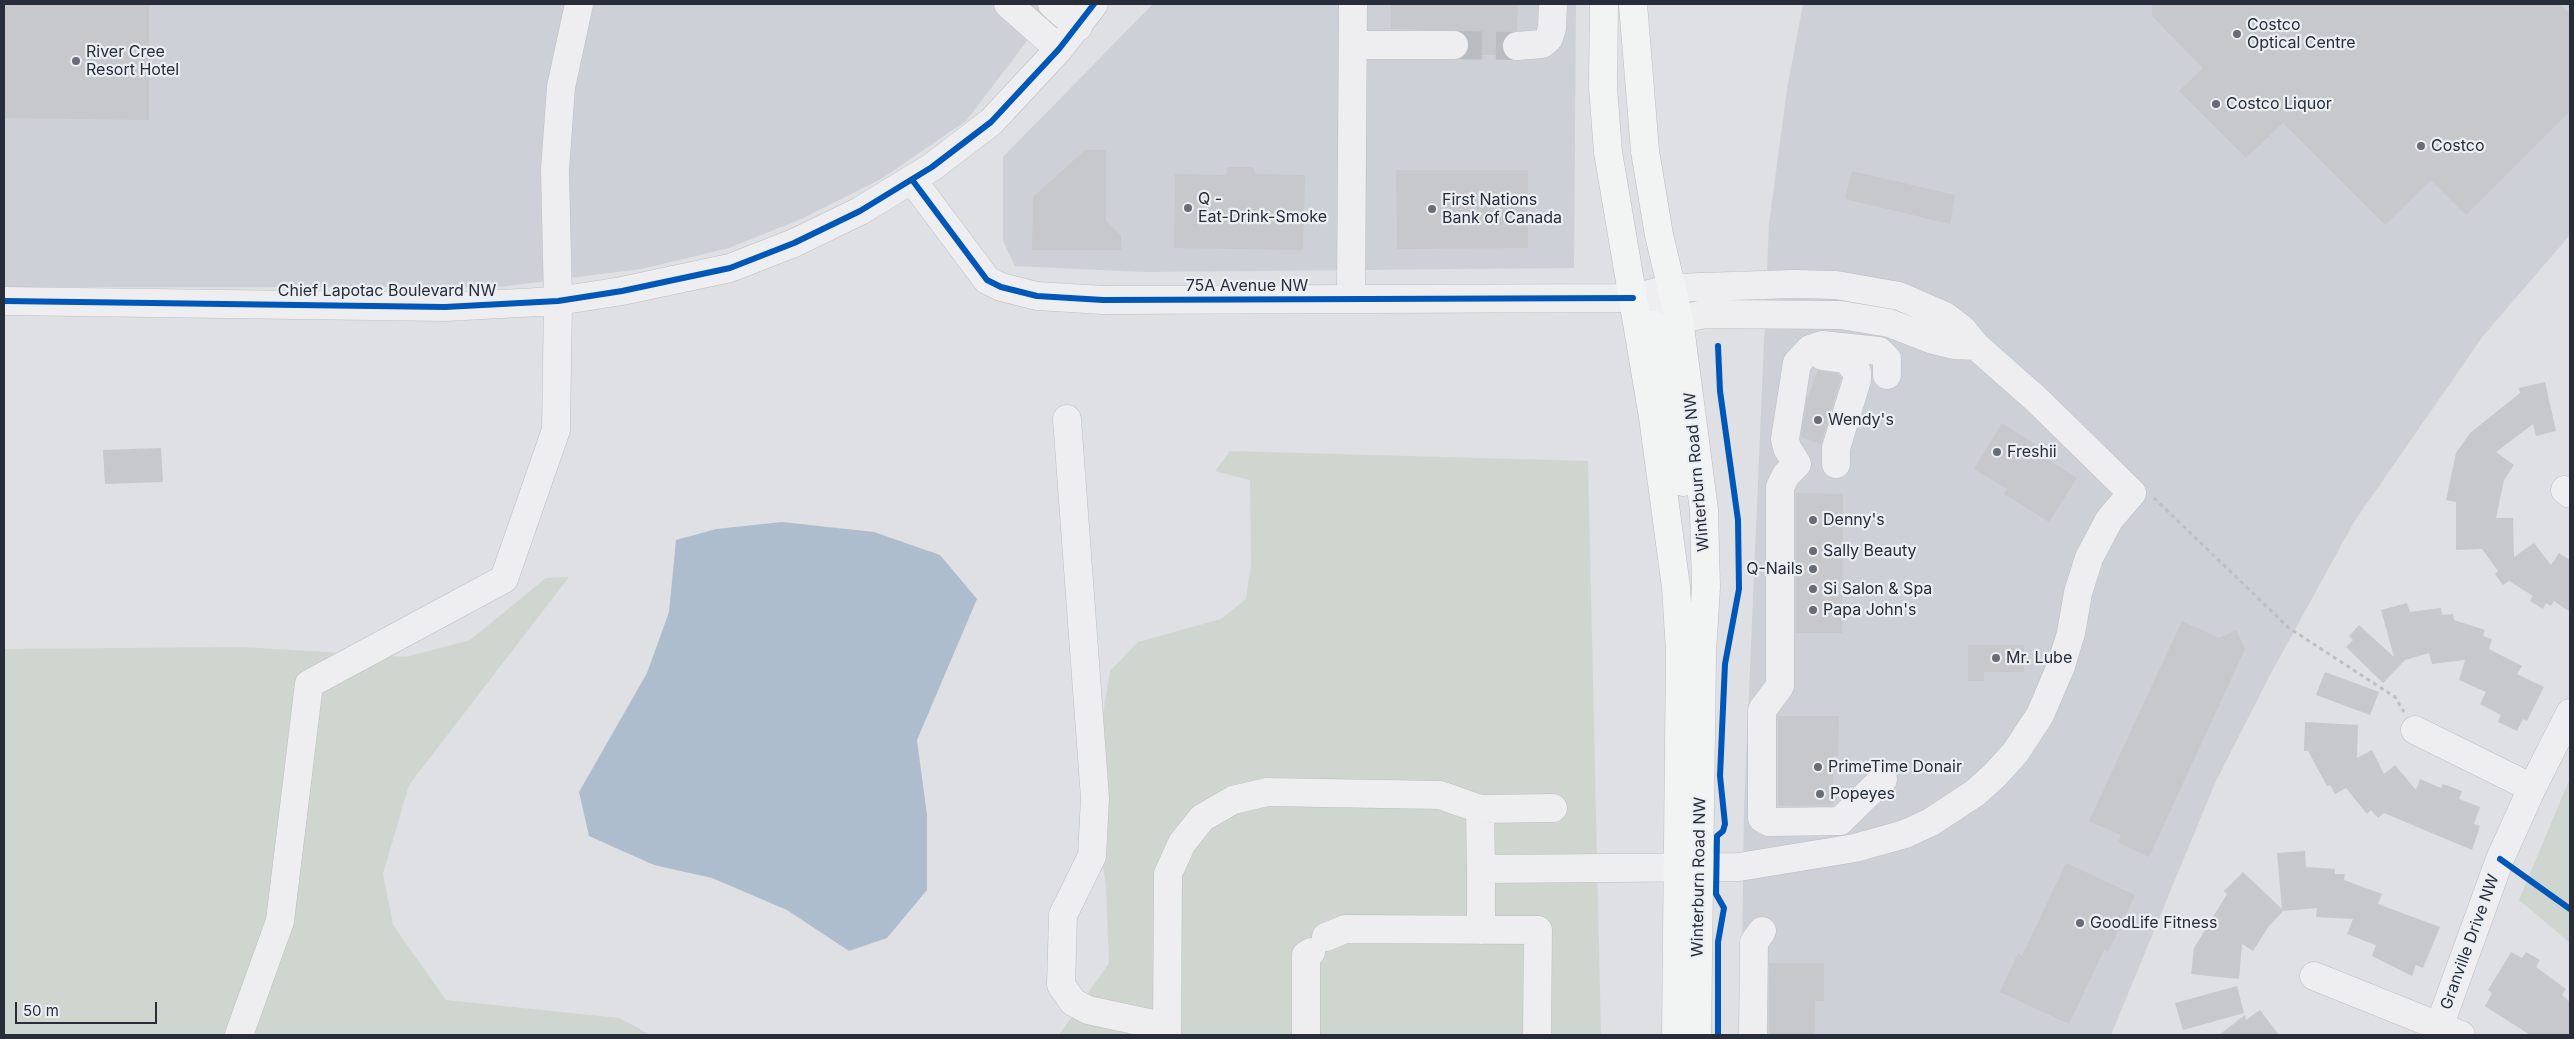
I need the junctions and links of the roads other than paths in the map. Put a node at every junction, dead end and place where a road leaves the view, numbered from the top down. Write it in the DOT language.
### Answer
graph roads {
  1 [pos="579,4"];
  2 [pos="1008,4"];
  3 [pos="1052,4"];
  4 [pos="1094,4"];
  5 [pos="1353,4"];
  6 [pos="1553,4"];
  7 [pos="1604,4"];
  8 [pos="1633,4"];
  9 [pos="1078,27"];
  10 [pos="1352,45"];
  11 [pos="1454,45"];
  12 [pos="1517,46"];
  13 [pos="1059,49"];
  14 [pos="914,181"];
  15 [pos="1672,288"];
  16 [pos="1633,298"];
  17 [pos="1351,299"];
  18 [pos="4,301"];
  19 [pos="558,301"];
  20 [pos="1680,319"];
  21 [pos="1976,346"];
  22 [pos="1887,375"];
  23 [pos="1067,419"];
  24 [pos="1787,423"];
  25 [pos="1836,464"];
  26 [pos="1706,587"];
  27 [pos="2570,714"];
  28 [pos="2415,730"];
  29 [pos="1883,779"];
  30 [pos="2532,788"];
  31 [pos="1480,808"];
  32 [pos="1552,808"];
  33 [pos="1688,868"];
  34 [pos="1481,869"];
  35 [pos="1481,930"];
  36 [pos="1762,931"];
  37 [pos="2314,976"];
  38 [pos="1167,1031"];
  39 [pos="2446,1032"];
  40 [pos="240,1035"];
  41 [pos="1306,1035"];
  42 [pos="1537,1035"];
  43 [pos="1676,1035"];
  44 [pos="1697,1035"];
  45 [pos="1753,1035"];
  1 -- 19 [label="street"];
  2 -- 13 [label="street"];
  3 -- 9 [label="street"];
  4 -- 9 [label="street, Chief Lapotac Boulevard NW"];
  5 -- 10 [label="street"];
  6 -- 12 [label="street"];
  7 -- 16 [label="main road, Winterburn Road NW"];
  8 -- 15 [label="main road, Winterburn Road NW"];
  9 -- 13 [label="street, Chief Lapotac Boulevard NW"];
  10 -- 11 [label="street"];
  10 -- 17 [label="street"];
  13 -- 14 [label="street, Chief Lapotac Boulevard NW"];
  14 -- 17 [label="street, 75A Avenue NW"];
  14 -- 19 [label="street, Chief Lapotac Boulevard NW"];
  15 -- 16 [label="street"];
  15 -- 20 [label="main road, Winterburn Road NW"];
  15 -- 21 [label="street"];
  16 -- 17 [label="street, 75A Avenue NW"];
  16 -- 20 [label="street"];
  16 -- 26 [label="main road"];
  16 -- 33 [label="main road, Winterburn Road NW"];
  18 -- 19 [label="street, Chief Lapotac Boulevard NW"];
  19 -- 40 [label="street"];
  20 -- 21 [label="street"];
  20 -- 26 [label="main road, Winterburn Road NW"];
  21 -- 33 [label="street"];
  22 -- 24 [label="street"];
  23 -- 38 [label="street"];
  24 -- 25 [label="street"];
  24 -- 29 [label="street"];
  26 -- 33 [label="main road, Winterburn Road NW"];
  27 -- 30 [label="street, Granville Drive NW"];
  28 -- 30 [label="street"];
  30 -- 39 [label="street, Granville Drive NW"];
  31 -- 32 [label="street"];
  31 -- 34 [label="street"];
  31 -- 38 [label="street"];
  33 -- 34 [label="street"];
  33 -- 43 [label="main road, Winterburn Road NW"];
  33 -- 44 [label="main road, Winterburn Road NW"];
  34 -- 35 [label="street"];
  35 -- 41 [label="street"];
  35 -- 42 [label="street"];
  36 -- 45 [label="street"];
  37 -- 39 [label="street"];
}
